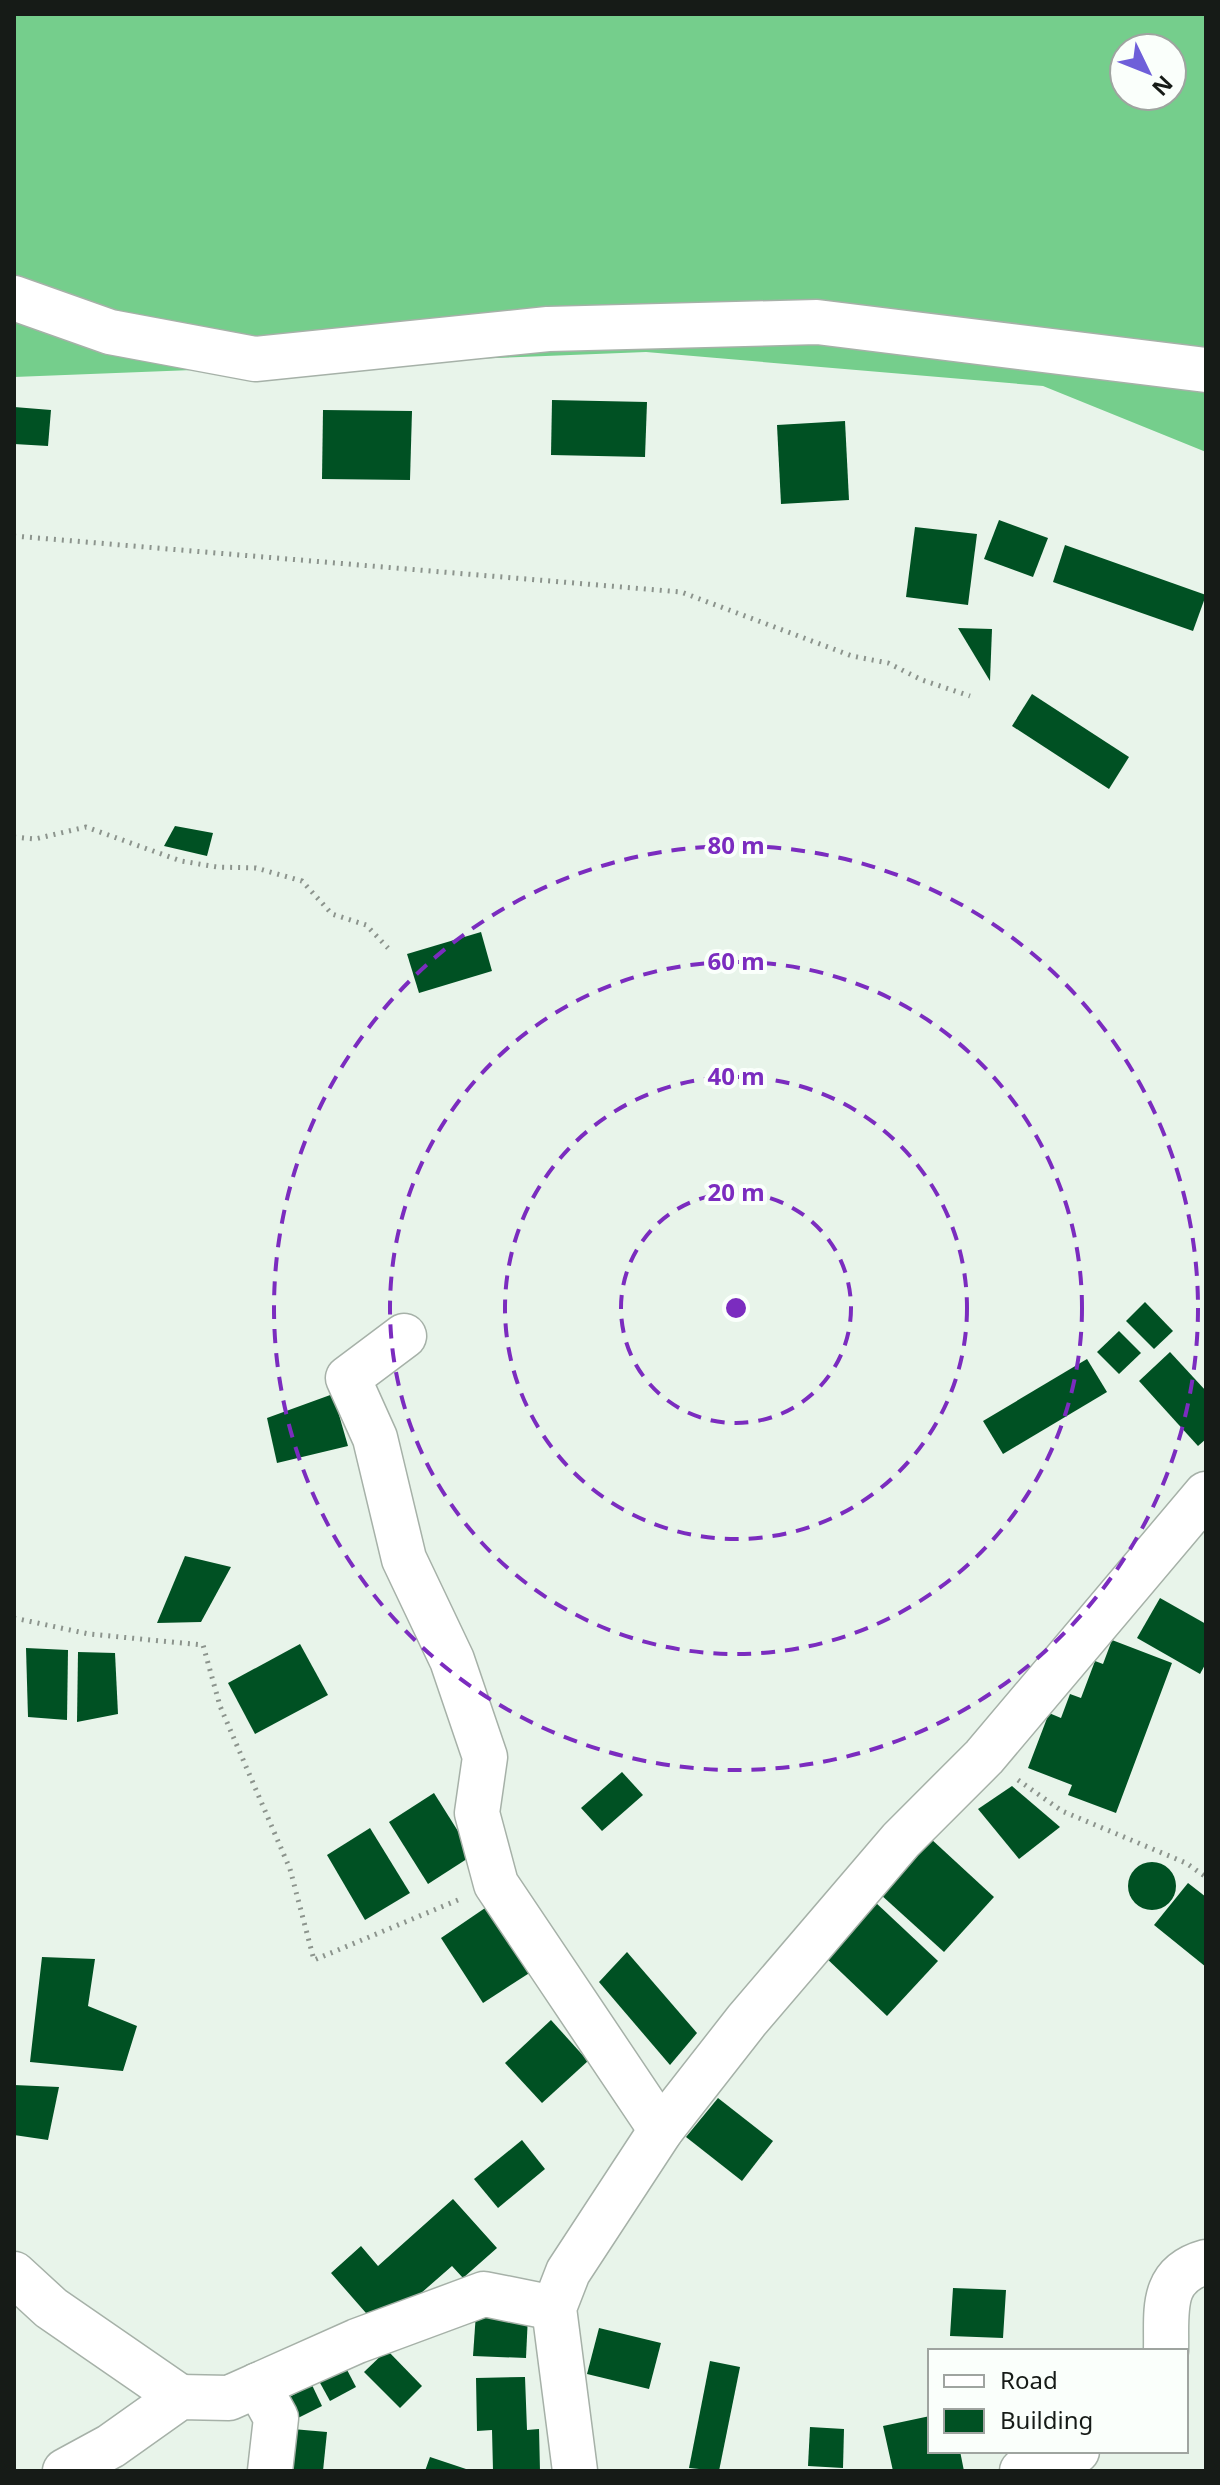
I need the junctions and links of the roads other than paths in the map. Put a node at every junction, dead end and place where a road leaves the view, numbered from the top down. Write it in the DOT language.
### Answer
graph roads {
  1 [pos="14,298"];
  2 [pos="1206,370"];
  3 [pos="404,1336"];
  4 [pos="1199,1514"];
  5 [pos="661,2130"];
  6 [pos="1206,2262"];
  7 [pos="14,2274"];
  8 [pos="554,2308"];
  9 [pos="1166,2349"];
  10 [pos="258,2385"];
  11 [pos="180,2397"];
  12 [pos="1072,2453"];
  13 [pos="581,2470"];
  14 [pos="65,2471"];
  15 [pos="270,2471"];
  16 [pos="1022,2471"];
  1 -- 2 [label="street"];
  3 -- 5 [label="street"];
  4 -- 5 [label="street"];
  5 -- 8 [label="street"];
  6 -- 9 [label="street"];
  7 -- 11 [label="street"];
  8 -- 10 [label="street"];
  8 -- 13 [label="street"];
  10 -- 11 [label="street"];
  10 -- 15 [label="street"];
  11 -- 14 [label="street"];
  12 -- 16 [label="street"];
}
